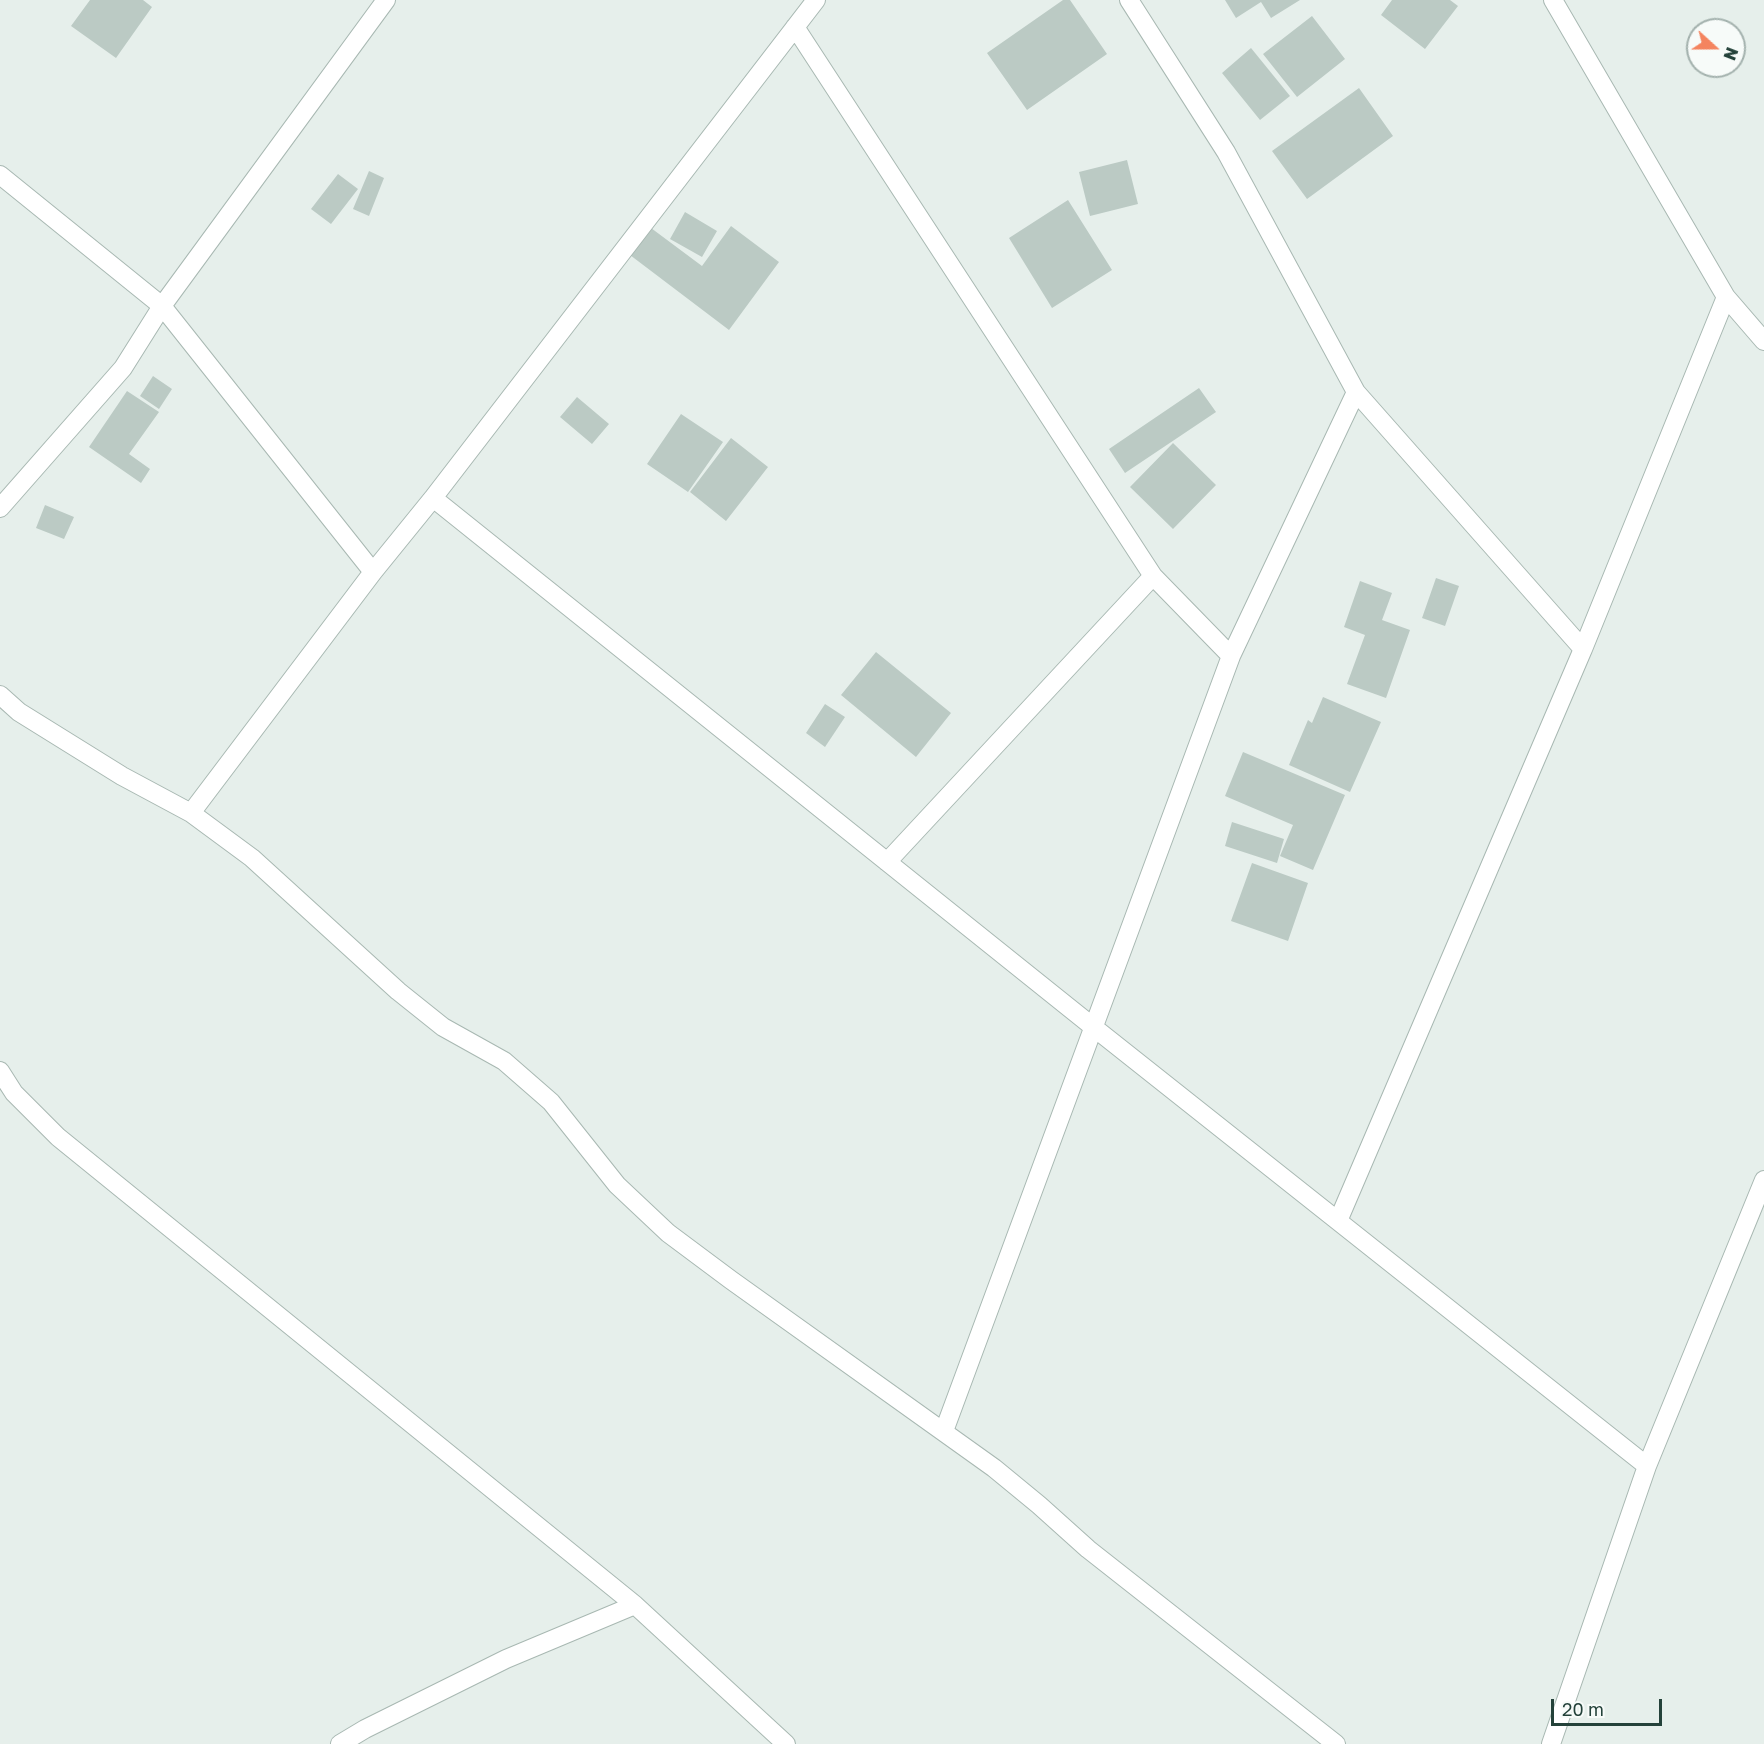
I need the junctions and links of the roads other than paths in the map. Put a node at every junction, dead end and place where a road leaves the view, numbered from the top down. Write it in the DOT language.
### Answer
graph roads {
  1 [pos="386,0"];
  2 [pos="816,0"];
  3 [pos="1129,0"];
  4 [pos="1553,0"];
  5 [pos="795,27"];
  6 [pos="0,175"];
  7 [pos="1725,297"];
  8 [pos="162,306"];
  9 [pos="1764,341"];
  10 [pos="1356,392"];
  11 [pos="433,498"];
  12 [pos="0,508"];
  13 [pos="373,573"];
  14 [pos="1153,576"];
  15 [pos="1583,649"];
  16 [pos="1231,656"];
  17 [pos="0,695"];
  18 [pos="191,813"];
  19 [pos="887,862"];
  20 [pos="1092,1026"];
  21 [pos="0,1071"];
  22 [pos="1762,1192"];
  23 [pos="1338,1221"];
  24 [pos="944,1431"];
  25 [pos="1647,1466"];
  26 [pos="635,1605"];
  27 [pos="340,1744"];
  28 [pos="786,1744"];
  29 [pos="1336,1744"];
  30 [pos="1551,1744"];
  1 -- 8 [label="street"];
  2 -- 5 [label="street"];
  3 -- 10 [label="street"];
  4 -- 7 [label="street"];
  5 -- 11 [label="street"];
  5 -- 14 [label="street"];
  6 -- 8 [label="street"];
  7 -- 9 [label="street"];
  7 -- 15 [label="street"];
  8 -- 12 [label="street"];
  8 -- 13 [label="street"];
  10 -- 15 [label="street"];
  10 -- 16 [label="street"];
  11 -- 13 [label="street"];
  11 -- 19 [label="street"];
  13 -- 18 [label="street"];
  14 -- 16 [label="street"];
  14 -- 19 [label="street"];
  15 -- 23 [label="street"];
  16 -- 20 [label="street"];
  17 -- 18 [label="street"];
  18 -- 24 [label="street"];
  19 -- 20 [label="street"];
  20 -- 23 [label="street"];
  20 -- 24 [label="street"];
  21 -- 26 [label="street"];
  22 -- 25 [label="street"];
  23 -- 25 [label="street"];
  24 -- 29 [label="street"];
  25 -- 30 [label="street"];
  26 -- 27 [label="street"];
  26 -- 28 [label="street"];
}
